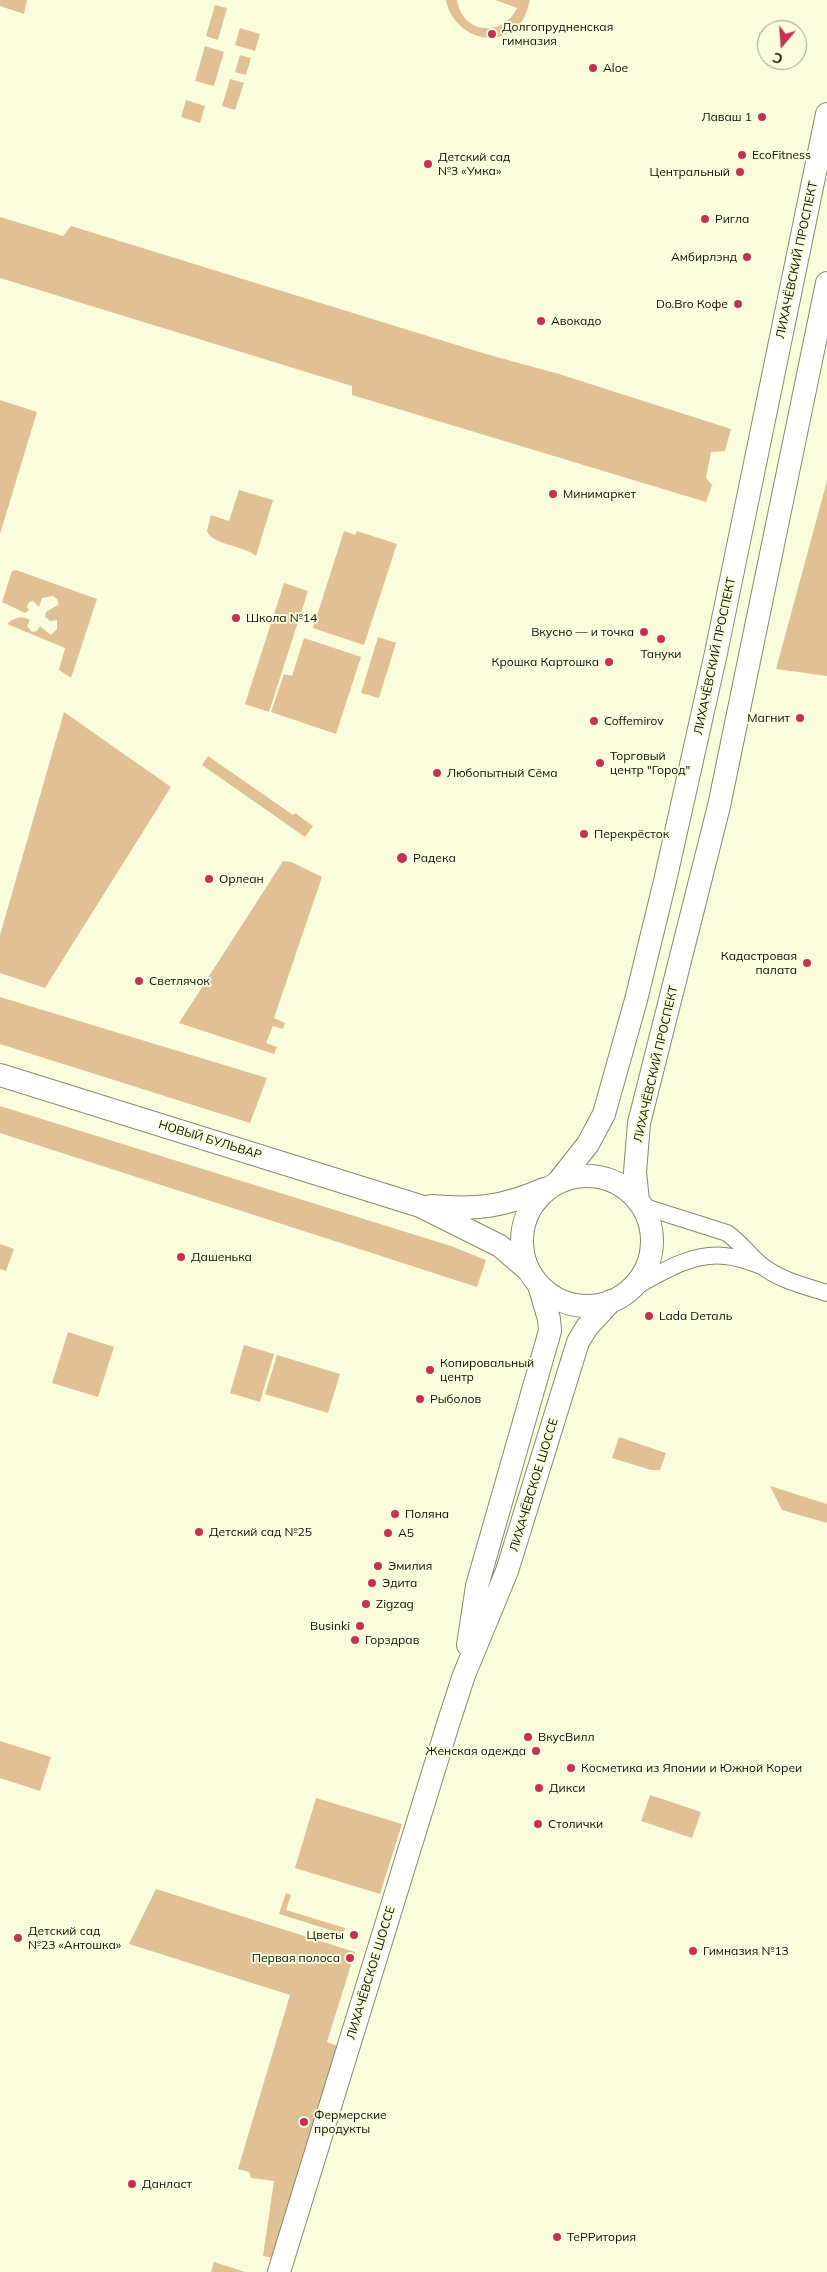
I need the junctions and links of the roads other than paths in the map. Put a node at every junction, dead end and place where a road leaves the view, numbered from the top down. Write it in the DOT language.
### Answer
graph roads {
  1 [pos="827,114"];
  2 [pos="827,283"];
  3 [pos="0,1075"];
  4 [pos="554,1184"];
  5 [pos="640,1203"];
  6 [pos="420,1206"];
  7 [pos="761,1265"];
  8 [pos="533,1277"];
  9 [pos="827,1293"];
  10 [pos="619,1296"];
  11 [pos="464,1675"];
  12 [pos="279,2272"];
  1 -- 4 [label="main road, ЛИХАЧЁВСКИЙ ПРОСПЕКТ"];
  2 -- 5 [label="main road, ЛИХАЧЁВСКИЙ ПРОСПЕКТ"];
  3 -- 6 [label="main road, НОВЫЙ БУЛЬВАР"];
  4 -- 5 [label="main road"];
  4 -- 6 [label="main road, НОВЫЙ БУЛЬВАР"];
  4 -- 8 [label="main road, ЛИХАЧЁВСКИЙ ПРОСПЕКТ"];
  5 -- 7 [label="street"];
  5 -- 10 [label="main road, ЛИХАЧЁВСКИЙ ПРОСПЕКТ"];
  6 -- 8 [label="main road, НОВЫЙ БУЛЬВАР"];
  7 -- 9 [label="street"];
  7 -- 10 [label="street"];
  8 -- 10 [label="main road"];
  8 -- 11 [label="main road, ЛИХАЧЁВСКОЕ ШОССЕ"];
  10 -- 11 [label="main road, ЛИХАЧЁВСКОЕ ШОССЕ"];
  11 -- 12 [label="main road, ЛИХАЧЁВСКОЕ ШОССЕ"];
}
